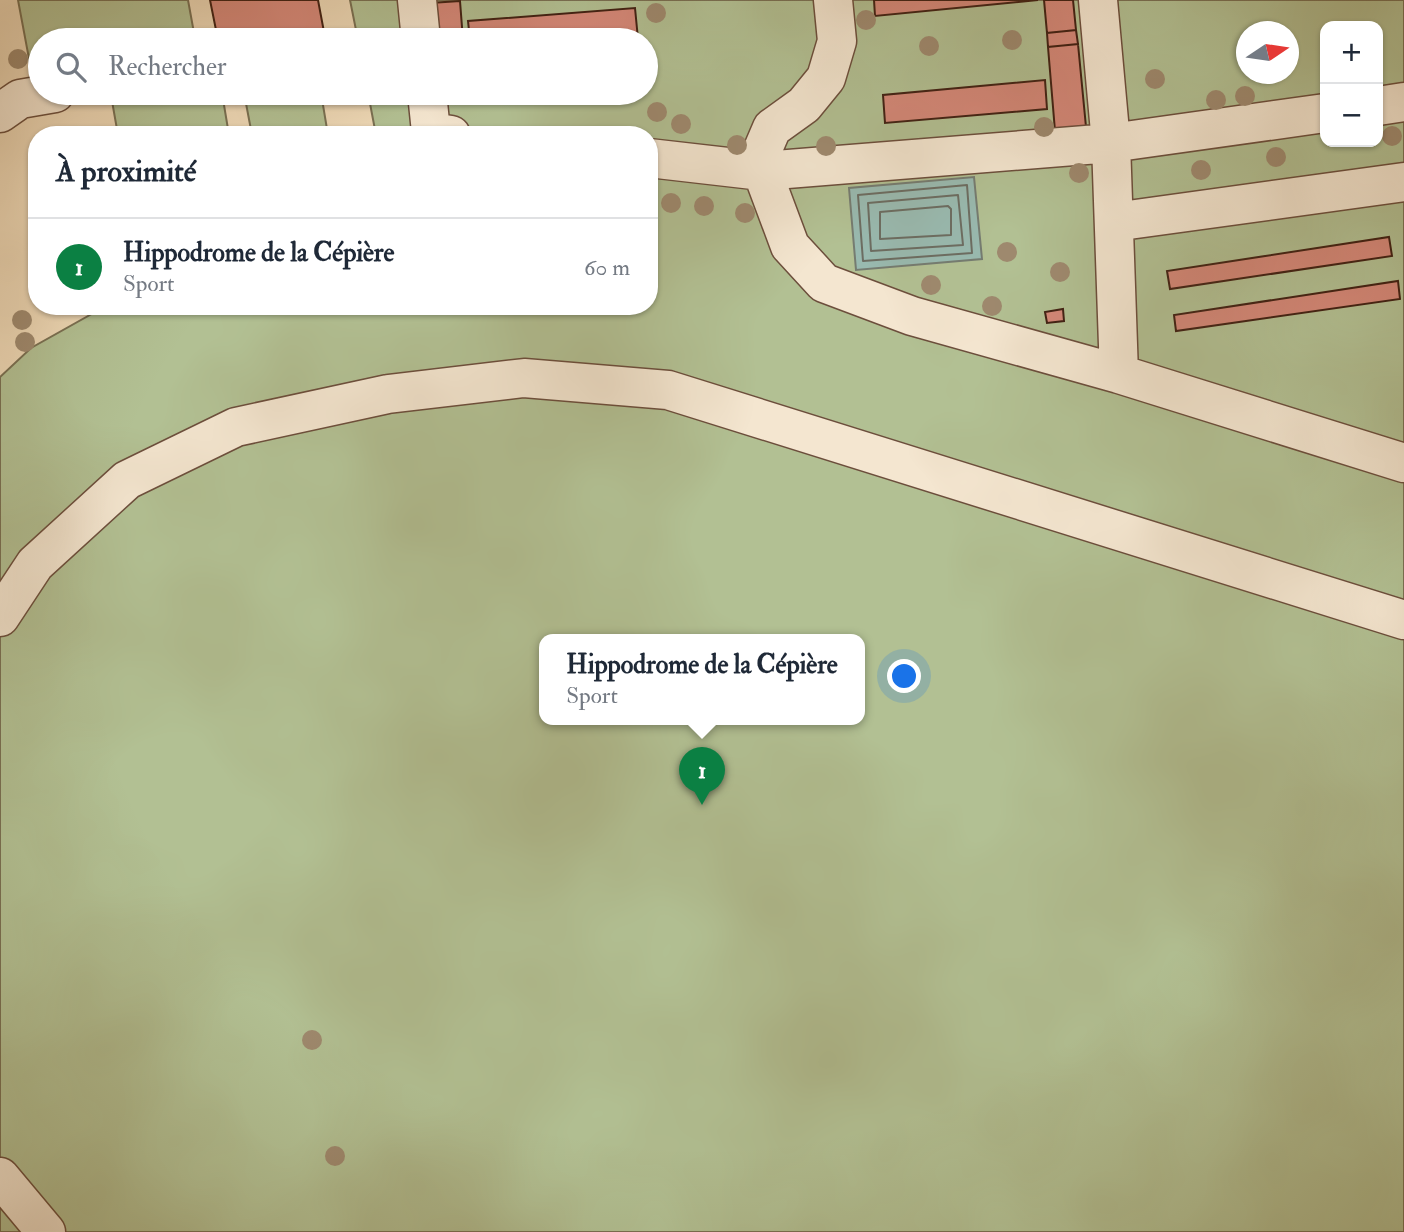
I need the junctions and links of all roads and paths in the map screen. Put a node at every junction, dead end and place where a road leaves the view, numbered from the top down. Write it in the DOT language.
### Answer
graph roads {
  1 [pos="417,0"];
  2 [pos="833,0"];
  3 [pos="1098,0"];
  4 [pos="420,28"];
  5 [pos="28,98"];
  6 [pos="1404,102"];
  7 [pos="428,105"];
  8 [pos="1383,105"];
  9 [pos="0,113"];
  10 [pos="1320,114"];
  11 [pos="430,126"];
  12 [pos="1111,143"];
  13 [pos="658,159"];
  14 [pos="762,171"];
  15 [pos="1404,182"];
  16 [pos="1114,222"];
  17 [pos="1119,374"];
  18 [pos="1404,463"];
  19 [pos="0,617"];
  20 [pos="1404,620"];
  21 [pos="0,1177"];
  22 [pos="46,1232"];
  1 -- 4 [label="lane"];
  2 -- 14 [label="lane"];
  3 -- 12 [label="lane"];
  5 -- 9 [label="lane"];
  6 -- 8 [label="lane"];
  7 -- 11 [label="lane"];
  10 -- 12 [label="lane"];
  12 -- 14 [label="lane"];
  12 -- 16 [label="lane"];
  13 -- 14 [label="lane"];
  14 -- 17 [label="lane"];
  15 -- 16 [label="lane"];
  16 -- 17 [label="lane"];
  17 -- 18 [label="lane"];
  19 -- 20 [label="lane"];
  21 -- 22 [label="lane"];
}
